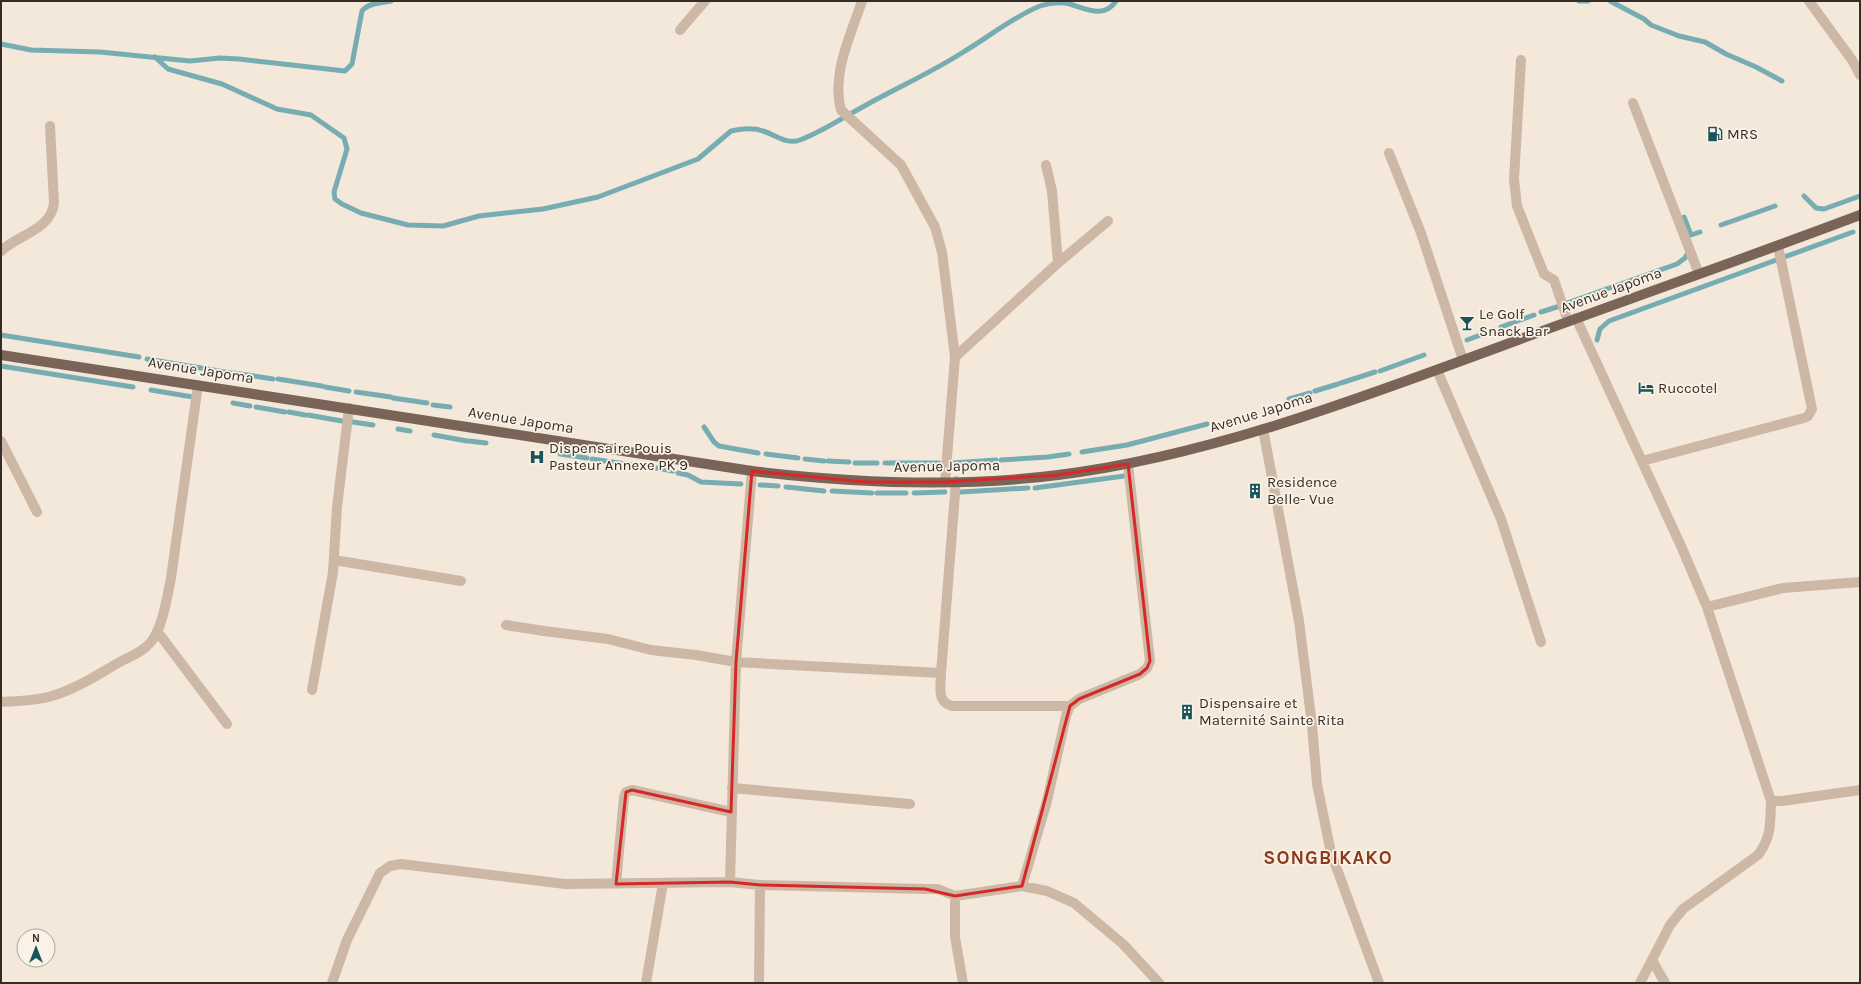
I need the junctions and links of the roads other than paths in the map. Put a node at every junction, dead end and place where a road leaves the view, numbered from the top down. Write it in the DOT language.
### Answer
graph roads {
  1 [pos="705,1"];
  2 [pos="862,1"];
  3 [pos="1809,1"];
  4 [pos="680,30"];
  5 [pos="1521,60"];
  6 [pos="1860,75"];
  7 [pos="1633,102"];
  8 [pos="50,126"];
  9 [pos="1389,153"];
  10 [pos="1046,165"];
  11 [pos="1860,215"];
  12 [pos="1108,222"];
  13 [pos="1778,246"];
  14 [pos="1,251"];
  15 [pos="1058,263"];
  16 [pos="1699,274"];
  17 [pos="1572,319"];
  18 [pos="1,355"];
  19 [pos="956,357"];
  20 [pos="1463,360"];
  21 [pos="1437,370"];
  22 [pos="198,385"];
  23 [pos="349,408"];
  24 [pos="1263,429"];
  25 [pos="1,441"];
  26 [pos="1642,461"];
  27 [pos="1128,464"];
  28 [pos="752,471"];
  29 [pos="945,482"];
  30 [pos="956,482"];
  31 [pos="37,512"];
  32 [pos="334,560"];
  33 [pos="461,581"];
  34 [pos="1860,582"];
  35 [pos="1707,607"];
  36 [pos="506,625"];
  37 [pos="157,631"];
  38 [pos="1541,642"];
  39 [pos="736,662"];
  40 [pos="941,673"];
  41 [pos="312,690"];
  42 [pos="1,702"];
  43 [pos="1070,706"];
  44 [pos="227,724"];
  45 [pos="732,788"];
  46 [pos="1860,790"];
  47 [pos="1771,800"];
  48 [pos="910,804"];
  49 [pos="731,812"];
  50 [pos="730,882"];
  51 [pos="663,883"];
  52 [pos="616,884"];
  53 [pos="760,885"];
  54 [pos="1022,886"];
  55 [pos="955,896"];
  56 [pos="1652,960"];
  57 [pos="332,983"];
  58 [pos="646,983"];
  59 [pos="759,983"];
  60 [pos="963,983"];
  61 [pos="1159,983"];
  62 [pos="1379,983"];
  63 [pos="1640,983"];
  64 [pos="1665,983"];
  1 -- 4 [label="street"];
  2 -- 19 [label="street"];
  3 -- 6 [label="street"];
  5 -- 17 [label="street"];
  7 -- 16 [label="street"];
  8 -- 14 [label="street"];
  9 -- 20 [label="street"];
  10 -- 15 [label="street"];
  11 -- 13 [label="main road, Avenue Japoma"];
  12 -- 15 [label="street"];
  13 -- 16 [label="main road, Avenue Japoma"];
  13 -- 26 [label="street"];
  15 -- 19 [label="street"];
  16 -- 17 [label="main road, Avenue Japoma"];
  17 -- 20 [label="main road, Avenue Japoma"];
  17 -- 26 [label="street"];
  18 -- 22 [label="main road, Avenue Japoma"];
  19 -- 29 [label="street"];
  20 -- 21 [label="main road, Avenue Japoma"];
  21 -- 24 [label="main road, Avenue Japoma"];
  21 -- 38 [label="street"];
  22 -- 23 [label="main road, Avenue Japoma"];
  22 -- 37 [label="street"];
  23 -- 28 [label="main road, Avenue Japoma"];
  23 -- 32 [label="street"];
  24 -- 27 [label="main road, Avenue Japoma"];
  24 -- 62 [label="street"];
  25 -- 31 [label="street"];
  26 -- 35 [label="street"];
  27 -- 30 [label="main road, Avenue Japoma"];
  27 -- 43 [label="street"];
  28 -- 29 [label="main road, Avenue Japoma"];
  28 -- 39 [label="street"];
  29 -- 30 [label="main road, Avenue Japoma"];
  30 -- 40 [label="street"];
  32 -- 33 [label="street"];
  32 -- 41 [label="street"];
  34 -- 35 [label="street"];
  35 -- 47 [label="street"];
  36 -- 39 [label="street"];
  37 -- 42 [label="street"];
  37 -- 44 [label="street"];
  39 -- 40 [label="street"];
  39 -- 45 [label="street"];
  40 -- 43 [label="street"];
  43 -- 54 [label="street"];
  45 -- 48 [label="street"];
  45 -- 49 [label="street"];
  46 -- 47 [label="street"];
  47 -- 56 [label="street"];
  49 -- 50 [label="street"];
  49 -- 52 [label="street"];
  50 -- 51 [label="street"];
  50 -- 53 [label="street"];
  51 -- 52 [label="street"];
  51 -- 58 [label="street"];
  52 -- 57 [label="street"];
  53 -- 55 [label="street"];
  53 -- 59 [label="street"];
  54 -- 55 [label="street"];
  54 -- 61 [label="street"];
  55 -- 60 [label="street"];
  56 -- 63 [label="street"];
  56 -- 64 [label="street"];
}
